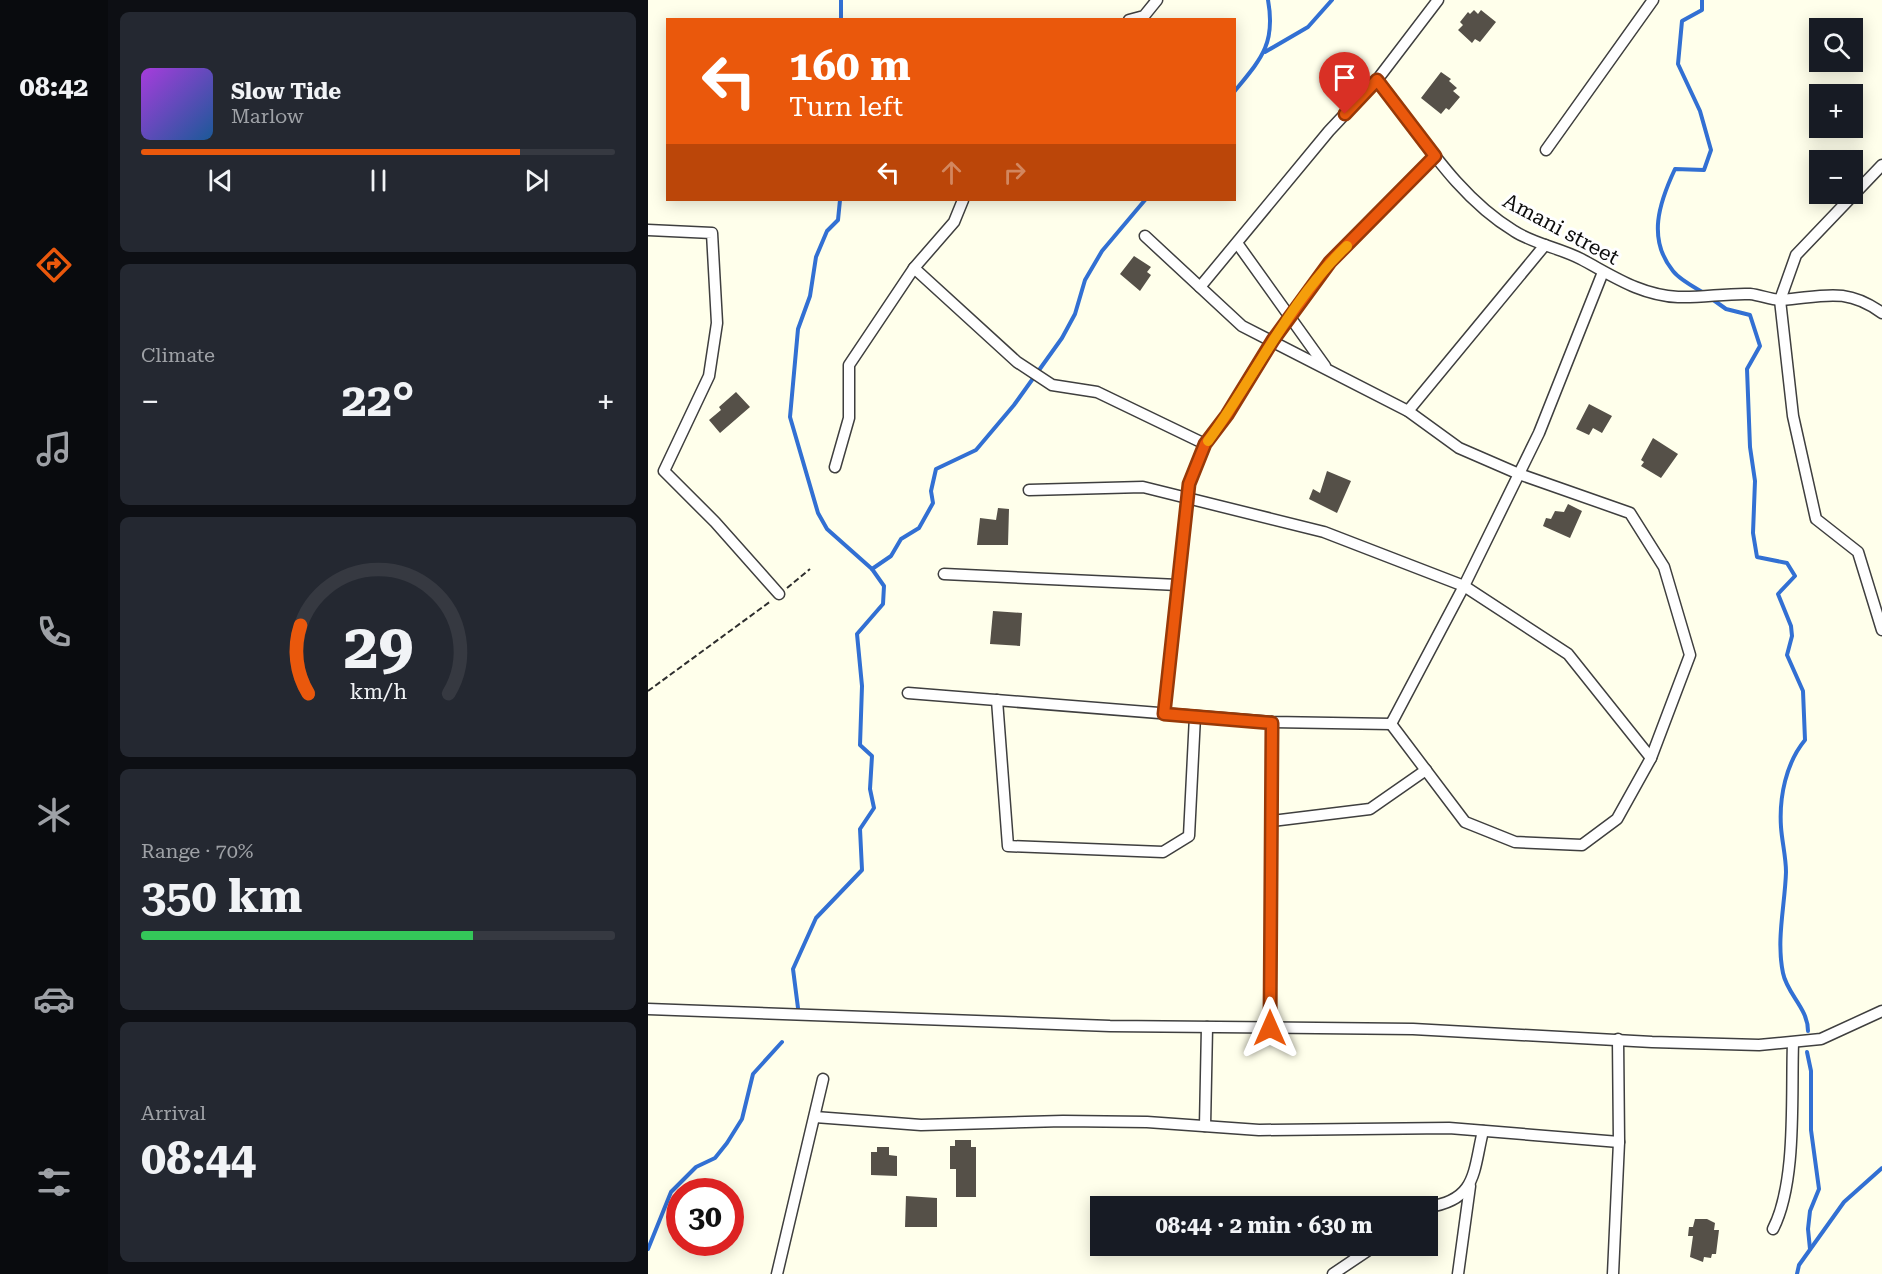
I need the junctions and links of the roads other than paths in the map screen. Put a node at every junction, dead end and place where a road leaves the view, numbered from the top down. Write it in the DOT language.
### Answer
graph roads {
  1 [pos="1157,0"];
  2 [pos="1438,0"];
  3 [pos="1653,0"];
  4 [pos="1136,18"];
  5 [pos="1377,80"];
  6 [pos="1546,150"];
  7 [pos="1435,156"];
  8 [pos="1882,165"];
  9 [pos="963,201"];
  10 [pos="648,230"];
  11 [pos="1145,236"];
  12 [pos="1237,243"];
  13 [pos="1545,244"];
  14 [pos="914,268"];
  15 [pos="1603,272"];
  16 [pos="1200,287"];
  17 [pos="1780,300"];
  18 [pos="1882,313"];
  19 [pos="1290,317"];
  20 [pos="1273,340"];
  21 [pos="1327,369"];
  22 [pos="1408,411"];
  23 [pos="1205,444"];
  24 [pos="835,467"];
  25 [pos="1519,474"];
  26 [pos="1029,490"];
  27 [pos="1188,498"];
  28 [pos="944,574"];
  29 [pos="1178,585"];
  30 [pos="1464,586"];
  31 [pos="779,594"];
  32 [pos="1882,630"];
  33 [pos="908,693"];
  34 [pos="997,700"];
  35 [pos="1164,714"];
  36 [pos="1195,716"];
  37 [pos="1272,723"];
  38 [pos="1391,724"];
  39 [pos="1651,758"];
  40 [pos="1426,770"];
  41 [pos="1272,821"];
  42 [pos="648,1009"];
  43 [pos="1882,1011"];
  44 [pos="1207,1027"];
  45 [pos="1270,1028"];
  46 [pos="1618,1039"];
  47 [pos="1793,1043"];
  48 [pos="823,1079"];
  49 [pos="815,1117"];
  50 [pos="1205,1126"];
  51 [pos="1483,1131"];
  52 [pos="1619,1142"];
  53 [pos="1470,1186"];
  54 [pos="1438,1205"];
  55 [pos="1773,1229"];
  56 [pos="1360,1256"];
  57 [pos="777,1274"];
  58 [pos="1333,1274"];
  59 [pos="1458,1274"];
  60 [pos="1613,1274"];
  1 -- 4 [label="street"];
  2 -- 5 [label="street"];
  3 -- 6 [label="street"];
  5 -- 7 [label="street, Amani street"];
  5 -- 12 [label="street"];
  7 -- 13 [label="street, Amani street"];
  7 -- 19 [label="street"];
  8 -- 17 [label="street"];
  9 -- 14 [label="street"];
  10 -- 31 [label="street"];
  11 -- 16 [label="street"];
  12 -- 16 [label="street"];
  12 -- 19 [label="street"];
  13 -- 15 [label="street, Amani street"];
  13 -- 22 [label="street"];
  14 -- 23 [label="street"];
  14 -- 24 [label="street"];
  15 -- 17 [label="street, Amani street"];
  15 -- 25 [label="street"];
  16 -- 20 [label="street"];
  17 -- 18 [label="street, Amani street"];
  17 -- 32 [label="street"];
  19 -- 20 [label="street"];
  19 -- 21 [label="street"];
  20 -- 21 [label="street"];
  20 -- 23 [label="street"];
  21 -- 22 [label="street"];
  22 -- 25 [label="street"];
  23 -- 27 [label="street"];
  25 -- 30 [label="street"];
  25 -- 39 [label="street"];
  26 -- 27 [label="street"];
  27 -- 29 [label="street"];
  27 -- 30 [label="street"];
  28 -- 29 [label="street"];
  29 -- 35 [label="street"];
  30 -- 38 [label="street"];
  30 -- 39 [label="street"];
  33 -- 34 [label="street"];
  34 -- 35 [label="street"];
  34 -- 36 [label="street"];
  35 -- 36 [label="street"];
  36 -- 37 [label="street"];
  37 -- 38 [label="street"];
  37 -- 41 [label="street"];
  38 -- 40 [label="street"];
  39 -- 40 [label="street"];
  40 -- 41 [label="street"];
  41 -- 45 [label="street"];
  42 -- 44 [label="street"];
  43 -- 47 [label="street"];
  44 -- 45 [label="street"];
  44 -- 50 [label="street"];
  45 -- 46 [label="street"];
  46 -- 47 [label="street"];
  46 -- 52 [label="street"];
  47 -- 55 [label="street"];
  48 -- 49 [label="street"];
  49 -- 50 [label="street"];
  49 -- 57 [label="street"];
  50 -- 51 [label="street"];
  51 -- 52 [label="street"];
  51 -- 53 [label="street"];
  52 -- 60 [label="street"];
  53 -- 54 [label="street"];
  53 -- 59 [label="street"];
  56 -- 58 [label="street"];
}
